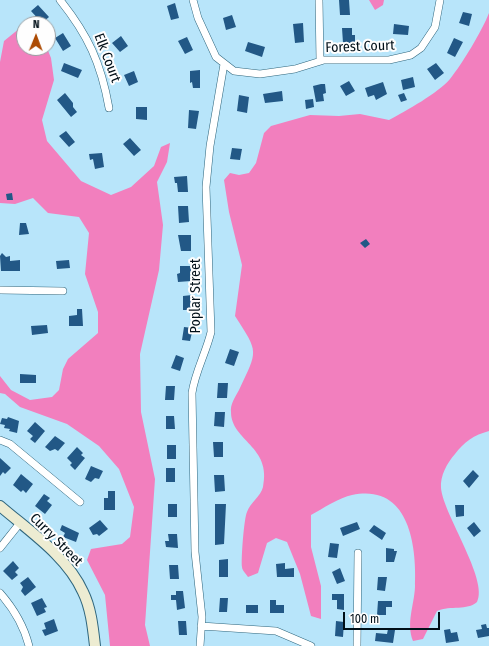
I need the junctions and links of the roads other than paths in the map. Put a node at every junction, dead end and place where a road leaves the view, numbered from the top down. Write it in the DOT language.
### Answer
graph roads {
  1 [pos="60,0"];
  2 [pos="193,0"];
  3 [pos="319,0"];
  4 [pos="440,0"];
  5 [pos="320,61"];
  6 [pos="224,64"];
  7 [pos="109,108"];
  8 [pos="0,290"];
  9 [pos="62,292"];
  10 [pos="0,440"];
  11 [pos="80,502"];
  12 [pos="0,506"];
  13 [pos="20,523"];
  14 [pos="0,548"];
  15 [pos="358,553"];
  16 [pos="0,593"];
  17 [pos="202,626"];
  18 [pos="29,646"];
  19 [pos="95,646"];
  20 [pos="200,646"];
  21 [pos="311,646"];
  22 [pos="357,646"];
  1 -- 7 [label="street, Elk Court"];
  2 -- 6 [label="street"];
  3 -- 5 [label="street"];
  4 -- 5 [label="street, Forest Court"];
  5 -- 6 [label="street, Forest Court"];
  6 -- 17 [label="street, Poplar Street"];
  8 -- 9 [label="street"];
  10 -- 11 [label="street"];
  12 -- 13 [label="street, Curry Street"];
  13 -- 14 [label="street"];
  13 -- 19 [label="street, Curry Street"];
  15 -- 22 [label="street"];
  16 -- 18 [label="street"];
  17 -- 20 [label="street, Poplar Street"];
  17 -- 21 [label="street"];
}
